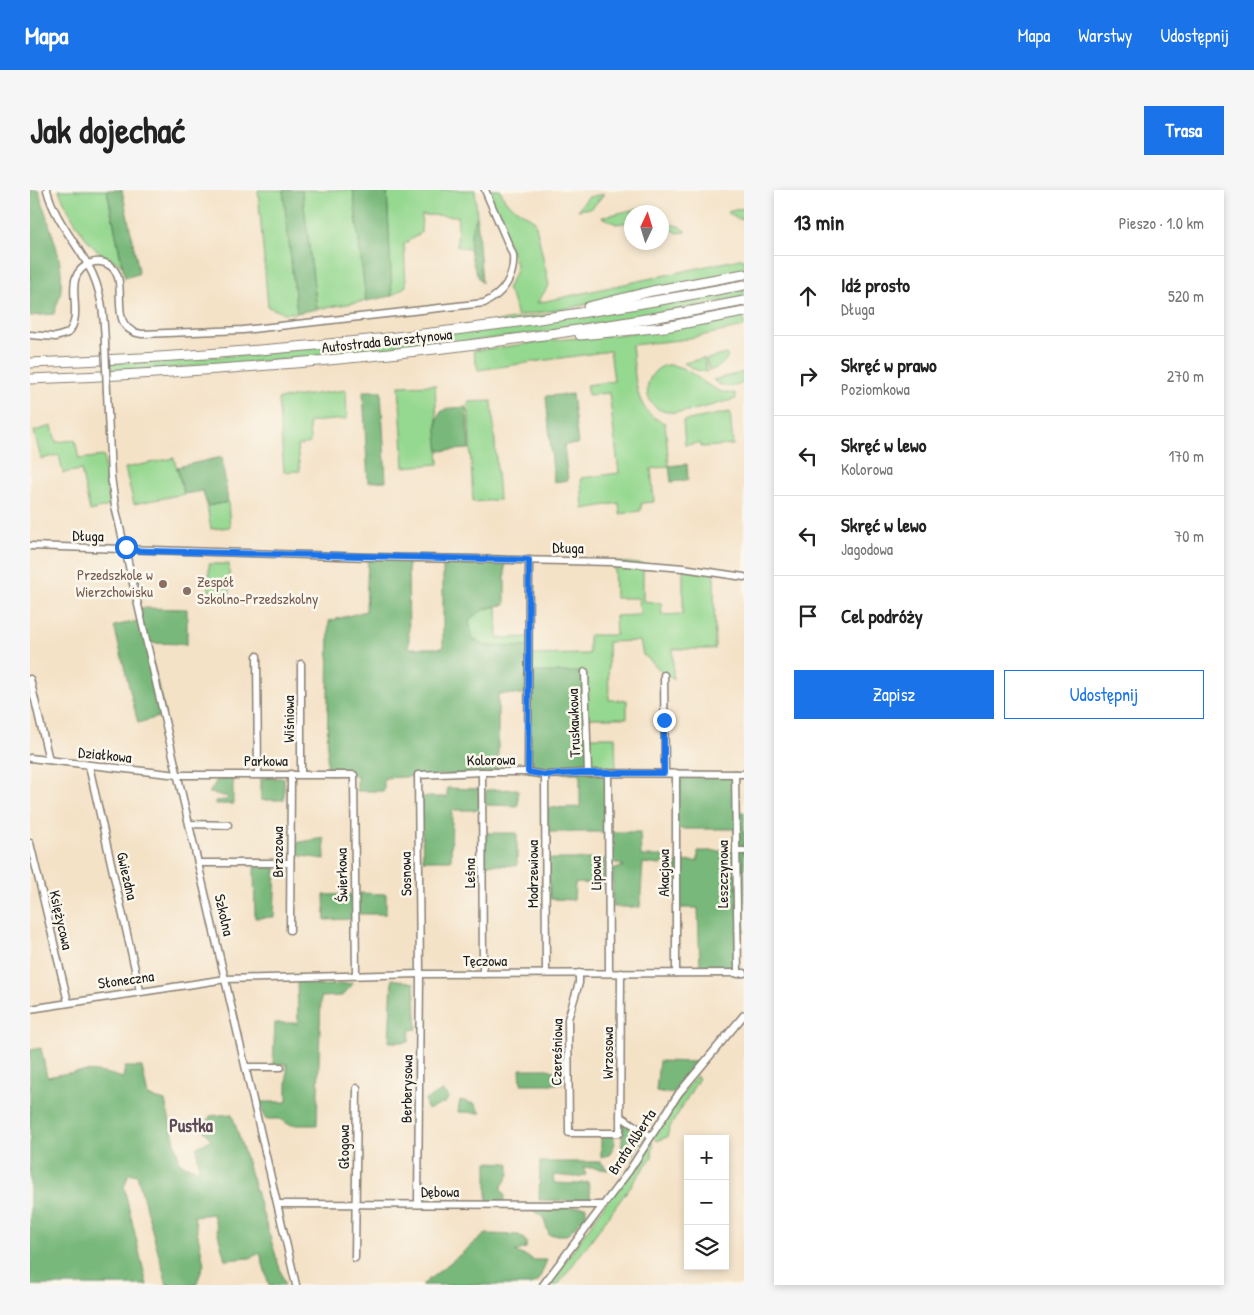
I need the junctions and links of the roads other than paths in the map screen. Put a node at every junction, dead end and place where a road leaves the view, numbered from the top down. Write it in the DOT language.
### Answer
graph roads {
  1 [pos="47,190"];
  2 [pos="485,190"];
  3 [pos="88,264"];
  4 [pos="744,274"];
  5 [pos="744,285"];
  6 [pos="744,301"];
  7 [pos="744,312"];
  8 [pos="504,324"];
  9 [pos="30,335"];
  10 [pos="503,341"];
  11 [pos="30,363"];
  12 [pos="30,379"];
  13 [pos="30,546"];
  14 [pos="126,550"];
  15 [pos="529,560"];
  16 [pos="744,577"];
  17 [pos="257,656"];
  18 [pos="301,664"];
  19 [pos="585,672"];
  20 [pos="664,675"];
  21 [pos="30,679"];
  22 [pos="30,758"];
  23 [pos="49,760"];
  24 [pos="89,766"];
  25 [pos="482,772"];
  26 [pos="528,772"];
  27 [pos="258,773"];
  28 [pos="588,773"];
  29 [pos="608,773"];
  30 [pos="664,773"];
  31 [pos="291,774"];
  32 [pos="301,774"];
  33 [pos="676,774"];
  34 [pos="735,774"];
  35 [pos="744,774"];
  36 [pos="178,775"];
  37 [pos="354,775"];
  38 [pos="418,775"];
  39 [pos="545,775"];
  40 [pos="190,824"];
  41 [pos="228,825"];
  42 [pos="30,843"];
  43 [pos="744,850"];
  44 [pos="736,851"];
  45 [pos="200,863"];
  46 [pos="290,863"];
  47 [pos="290,930"];
  48 [pos="609,972"];
  49 [pos="546,973"];
  50 [pos="579,973"];
  51 [pos="621,973"];
  52 [pos="676,973"];
  53 [pos="741,973"];
  54 [pos="420,974"];
  55 [pos="483,974"];
  56 [pos="356,975"];
  57 [pos="226,979"];
  58 [pos="140,991"];
  59 [pos="68,1002"];
  60 [pos="30,1008"];
  61 [pos="744,1015"];
  62 [pos="246,1067"];
  63 [pos="281,1068"];
  64 [pos="357,1088"];
  65 [pos="620,1116"];
  66 [pos="620,1133"];
  67 [pos="650,1136"];
  68 [pos="278,1204"];
  69 [pos="418,1204"];
  70 [pos="356,1205"];
  71 [pos="602,1205"];
  72 [pos="354,1258"];
  73 [pos="296,1285"];
  74 [pos="543,1285"];
  1 -- 3 [label="street, Szkolna"];
  2 -- 3 [label="street"];
  3 -- 9 [label="street"];
  3 -- 14 [label="street, Szkolna, bridge"];
  4 -- 8 [label="highway"];
  5 -- 8 [label="highway, Autostrada Bursztynowa"];
  6 -- 10 [label="highway, Autostrada Bursztynowa"];
  7 -- 10 [label="highway"];
  8 -- 11 [label="highway, Autostrada Bursztynowa"];
  10 -- 12 [label="highway, Autostrada Bursztynowa"];
  13 -- 14 [label="street, Długa"];
  14 -- 15 [label="street, Długa"];
  14 -- 36 [label="street, Szkolna"];
  15 -- 16 [label="street, Długa"];
  15 -- 26 [label="street"];
  17 -- 27 [label="street"];
  18 -- 32 [label="street, Wiśniowa"];
  19 -- 28 [label="street, Truskawkowa"];
  20 -- 30 [label="street"];
  21 -- 23 [label="street"];
  22 -- 23 [label="street, Działkowa"];
  23 -- 24 [label="street, Działkowa"];
  24 -- 36 [label="street, Działkowa"];
  24 -- 58 [label="street, Gwiezdna"];
  25 -- 26 [label="street, Kolorowa"];
  25 -- 38 [label="street, Kolorowa"];
  25 -- 55 [label="street, Leśna"];
  26 -- 39 [label="street, Kolorowa"];
  27 -- 31 [label="street, Parkowa"];
  27 -- 36 [label="street, Parkowa"];
  28 -- 29 [label="street, Kolorowa"];
  28 -- 39 [label="street, Kolorowa"];
  29 -- 30 [label="street, Kolorowa"];
  29 -- 48 [label="street, Lipowa"];
  30 -- 33 [label="street, Kolorowa"];
  31 -- 32 [label="street, Parkowa"];
  31 -- 46 [label="street, Brzozowa"];
  32 -- 37 [label="street, Parkowa"];
  33 -- 34 [label="street, Kolorowa"];
  33 -- 52 [label="street, Akacjowa"];
  34 -- 35 [label="street, Kolorowa"];
  34 -- 44 [label="street, Leszczynowa"];
  36 -- 40 [label="street, Szkolna"];
  37 -- 56 [label="street, Świerkowa"];
  38 -- 54 [label="street, Sosnowa"];
  39 -- 49 [label="street, Modrzewiowa"];
  40 -- 41 [label="street"];
  40 -- 45 [label="street, Szkolna"];
  42 -- 59 [label="street, Księżycowa"];
  43 -- 44 [label="street"];
  44 -- 53 [label="street, Leszczynowa"];
  45 -- 46 [label="street"];
  45 -- 57 [label="street, Szkolna"];
  46 -- 47 [label="street, Brzozowa"];
  48 -- 50 [label="street, Tęczowa"];
  48 -- 51 [label="street, Tęczowa"];
  49 -- 50 [label="street, Tęczowa"];
  49 -- 55 [label="street, Tęczowa"];
  50 -- 66 [label="street, Czereśniowa"];
  51 -- 52 [label="street, Tęczowa"];
  51 -- 65 [label="street, Wrzosowa"];
  52 -- 53 [label="street, Tęczowa"];
  54 -- 55 [label="street, Tęczowa"];
  54 -- 56 [label="street, Tęczowa"];
  54 -- 69 [label="street, Berberysowa"];
  56 -- 57 [label="street, Tęczowa"];
  57 -- 58 [label="street, Słoneczna"];
  57 -- 62 [label="street, Szkolna"];
  58 -- 59 [label="street, Słoneczna"];
  59 -- 60 [label="street, Słoneczna"];
  61 -- 67 [label="street, Brata Alberta"];
  62 -- 63 [label="street"];
  62 -- 68 [label="street, Szkolna"];
  64 -- 70 [label="street, Głogowa"];
  65 -- 66 [label="street, Wrzosowa"];
  65 -- 67 [label="street"];
  67 -- 71 [label="street, Brata Alberta"];
  68 -- 70 [label="street, Dębowa"];
  68 -- 73 [label="street, Szkolna"];
  69 -- 70 [label="street, Dębowa"];
  69 -- 71 [label="street, Dębowa"];
  70 -- 72 [label="street, Głogowa"];
  71 -- 74 [label="street, Brata Alberta"];
}
